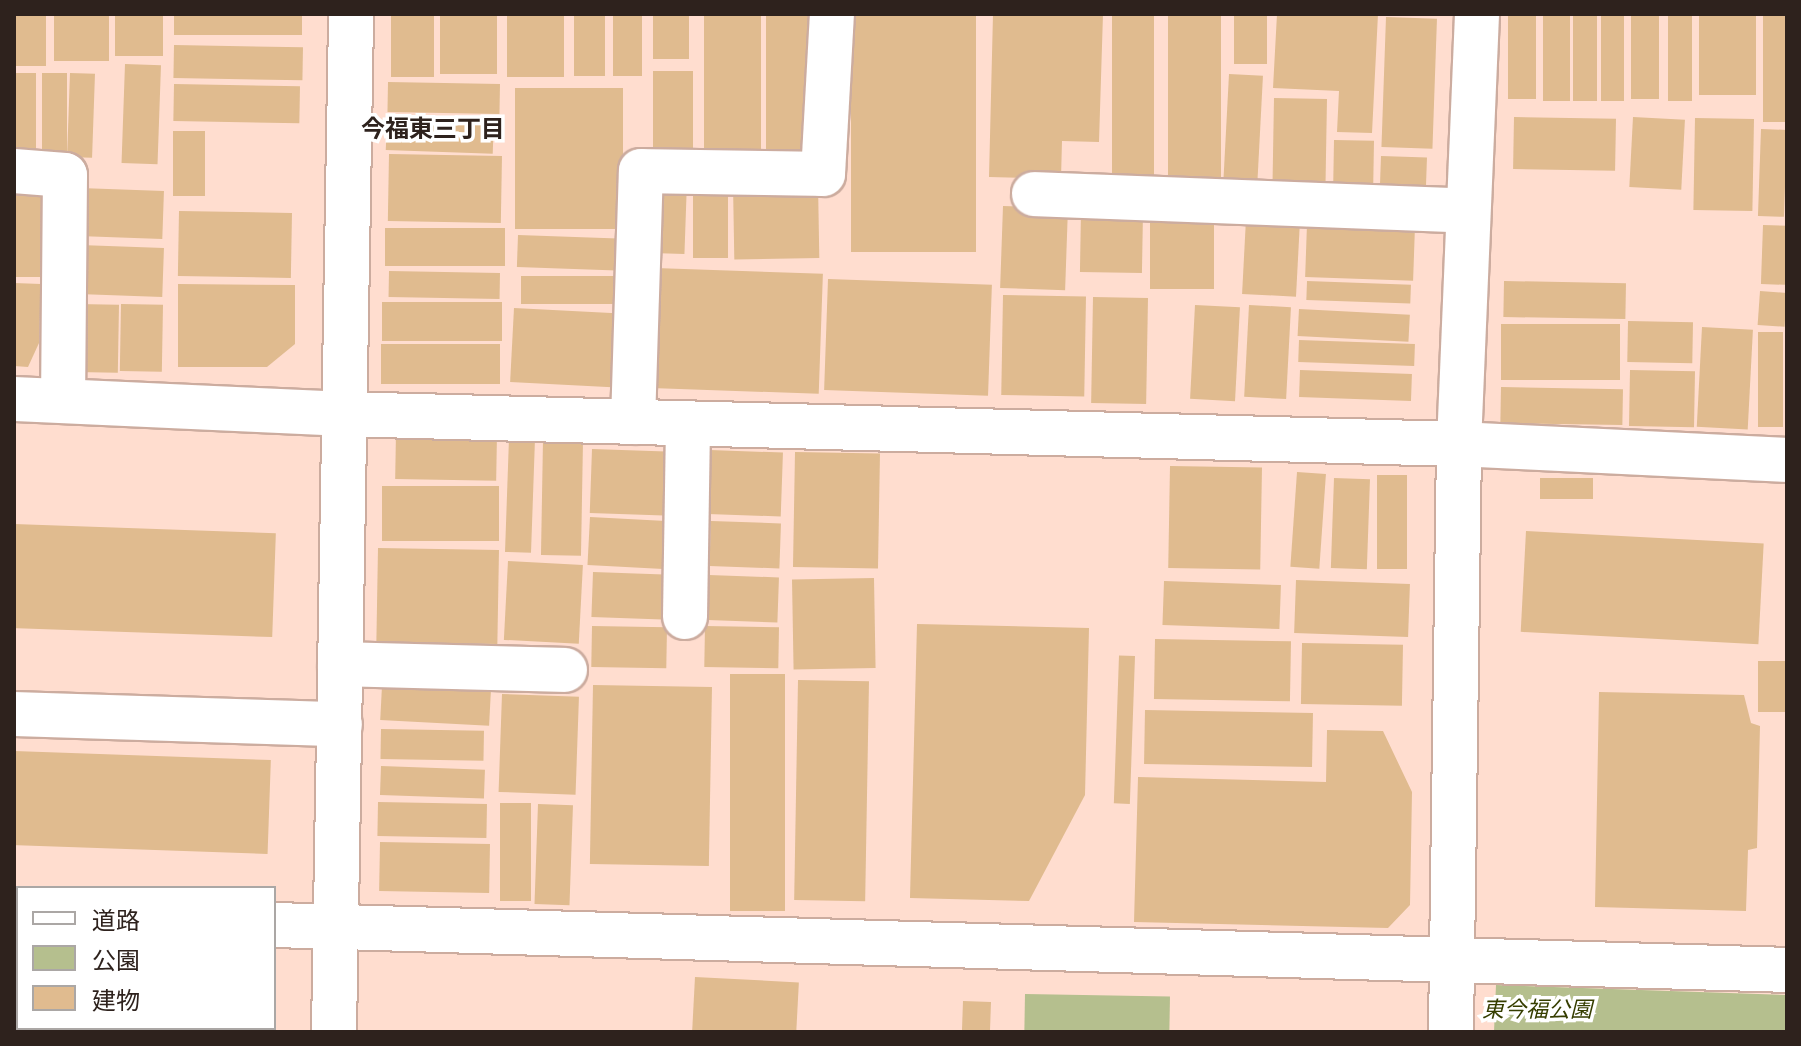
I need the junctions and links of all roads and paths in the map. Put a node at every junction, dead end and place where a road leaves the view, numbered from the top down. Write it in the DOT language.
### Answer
graph roads {
  1 [pos="351,14"];
  2 [pos="832,14"];
  3 [pos="1477,14"];
  4 [pos="14,171"];
  5 [pos="1034,194"];
  6 [pos="1468,211"];
  7 [pos="14,399"];
  8 [pos="63,400"];
  9 [pos="341,414"];
  10 [pos="633,422"];
  11 [pos="688,424"];
  12 [pos="1459,444"];
  13 [pos="1787,460"];
  14 [pos="685,617"];
  15 [pos="340,664"];
  16 [pos="565,670"];
  17 [pos="14,714"];
  18 [pos="340,724"];
  19 [pos="276,925"];
  20 [pos="339,928"];
  21 [pos="1454,960"];
  22 [pos="1787,970"];
  23 [pos="334,1032"];
  24 [pos="1451,1032"];
  1 -- 9 [label="street"];
  2 -- 10 [label="street"];
  3 -- 6 [label="street"];
  4 -- 8 [label="street"];
  5 -- 6 [label="street"];
  6 -- 12 [label="street"];
  7 -- 8 [label="street"];
  8 -- 9 [label="street"];
  9 -- 10 [label="street"];
  9 -- 15 [label="street"];
  10 -- 11 [label="street"];
  11 -- 12 [label="street"];
  11 -- 14 [label="street"];
  12 -- 13 [label="street"];
  12 -- 21 [label="street"];
  15 -- 16 [label="street"];
  15 -- 18 [label="street"];
  17 -- 18 [label="street"];
  18 -- 20 [label="street"];
  19 -- 20 [label="street"];
  20 -- 21 [label="street"];
  20 -- 23 [label="street"];
  21 -- 22 [label="street"];
  21 -- 24 [label="street"];
}
